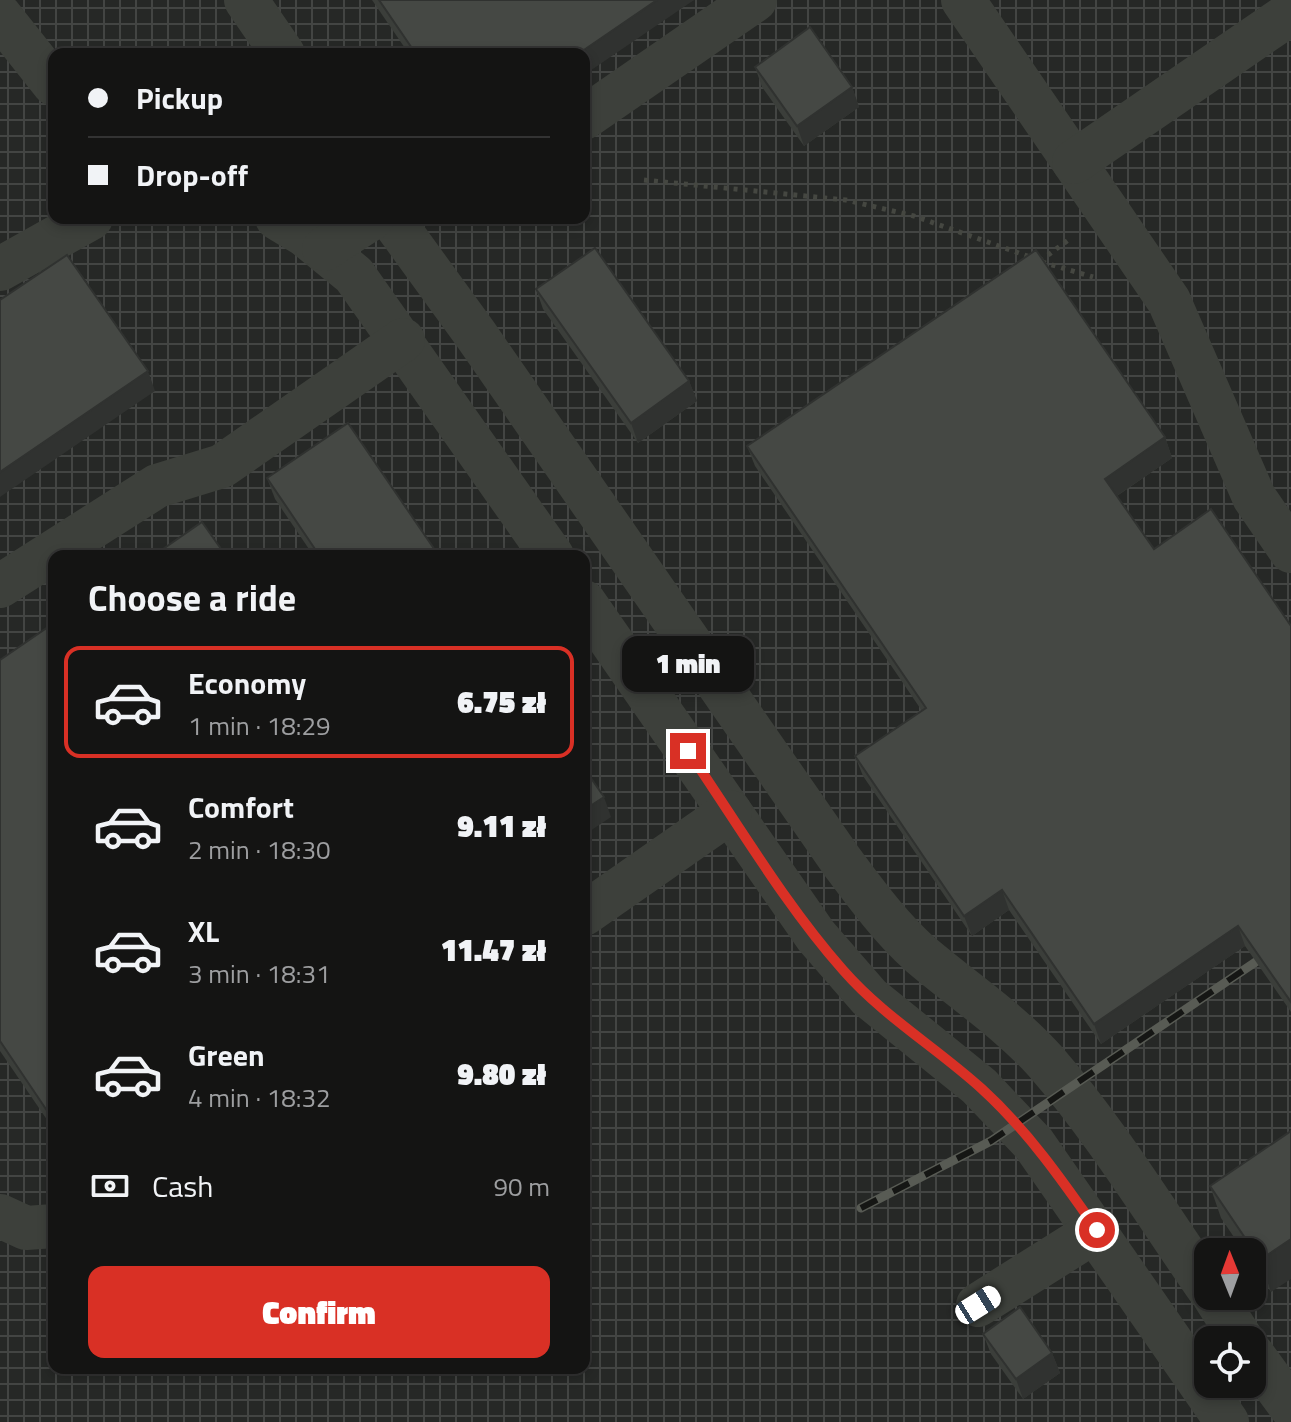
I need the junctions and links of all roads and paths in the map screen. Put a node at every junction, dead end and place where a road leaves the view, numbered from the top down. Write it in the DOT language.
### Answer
graph roads {
  1 [pos="246,0"];
  2 [pos="755,0"];
  3 [pos="963,0"];
  4 [pos="1291,13"];
  5 [pos="0,16"];
  6 [pos="279,48"];
  7 [pos="48,76"];
  8 [pos="590,114"];
  9 [pos="1074,162"];
  10 [pos="644,180"];
  11 [pos="80,224"];
  12 [pos="286,224"];
  13 [pos="363,224"];
  14 [pos="395,224"];
  15 [pos="1084,230"];
  16 [pos="324,249"];
  17 [pos="1040,261"];
  18 [pos="0,269"];
  19 [pos="1100,280"];
  20 [pos="403,340"];
  21 [pos="57,550"];
  22 [pos="548,550"];
  23 [pos="1291,551"];
  24 [pos="48,555"];
  25 [pos="0,586"];
  26 [pos="590,611"];
  27 [pos="730,812"];
  28 [pos="590,910"];
  29 [pos="0,1216"];
  30 [pos="48,1226"];
  31 [pos="1097,1230"];
  32 [pos="978,1305"];
  33 [pos="1222,1316"];
  34 [pos="1266,1373"];
  35 [pos="1206,1401"];
  36 [pos="1291,1407"];
  37 [pos="1291,1418"];
  38 [pos="1284,1422"];
  1 -- 6 [label="lane"];
  2 -- 8 [label="lane"];
  3 -- 9 [label="lane"];
  4 -- 9 [label="lane"];
  5 -- 7 [label="lane"];
  9 -- 23 [label="lane"];
  10 -- 17 [label="path"];
  11 -- 18 [label="lane"];
  12 -- 16 [label="lane"];
  13 -- 16 [label="lane"];
  14 -- 33 [label="lane"];
  15 -- 17 [label="path"];
  16 -- 20 [label="lane"];
  17 -- 19 [label="path"];
  20 -- 21 [label="lane"];
  20 -- 22 [label="lane"];
  24 -- 25 [label="lane"];
  26 -- 27 [label="lane"];
  27 -- 28 [label="lane"];
  27 -- 31 [label="lane"];
  29 -- 30 [label="lane"];
  31 -- 32 [label="lane"];
  31 -- 35 [label="lane"];
  34 -- 36 [label="lane"];
  37 -- 38 [label="lane"];
}
